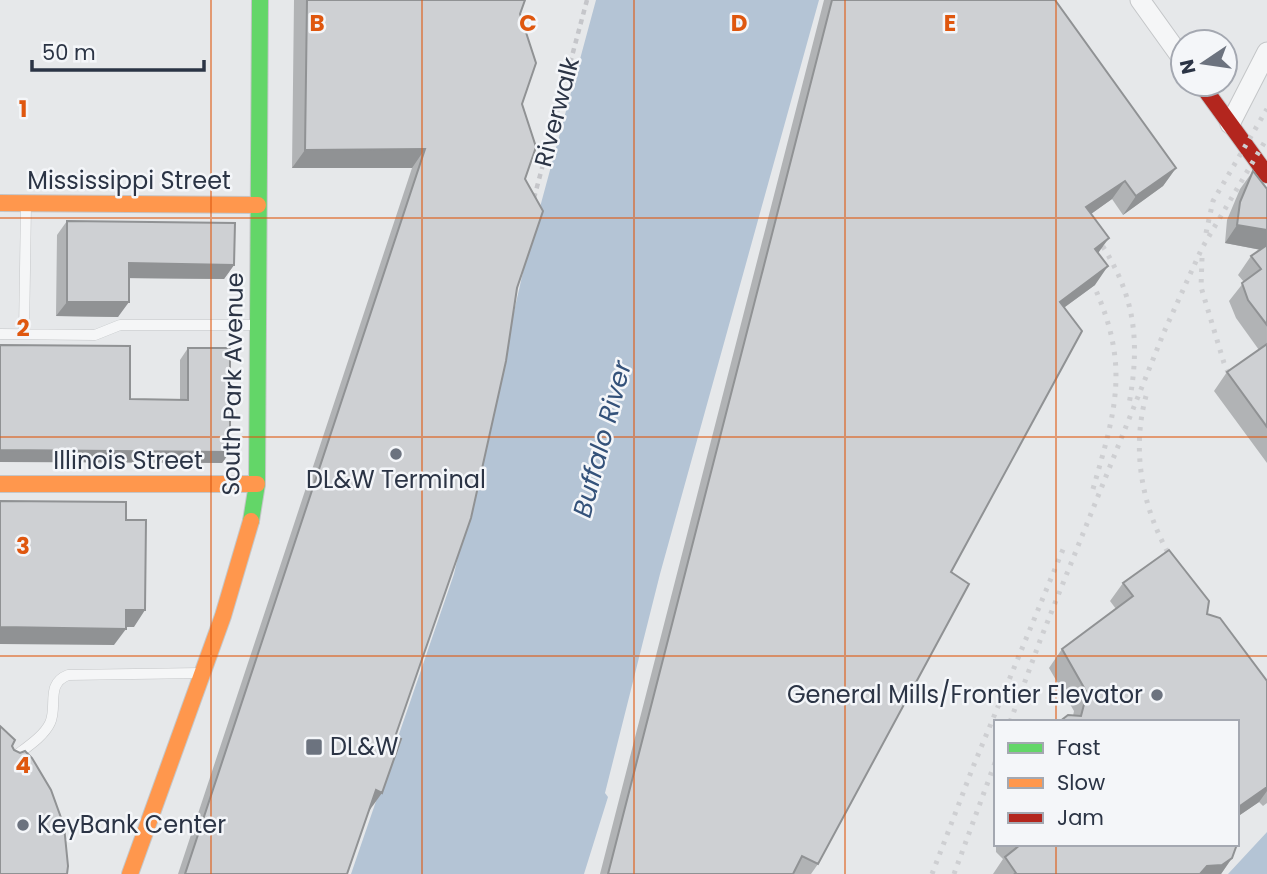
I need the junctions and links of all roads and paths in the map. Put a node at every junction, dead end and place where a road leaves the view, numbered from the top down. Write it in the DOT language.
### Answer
graph roads {
  1 [pos="260,0"];
  2 [pos="587,0"];
  3 [pos="1140,0"];
  4 [pos="1169,40"];
  5 [pos="1267,52"];
  6 [pos="1211,98"];
  7 [pos="1230,124"];
  8 [pos="1267,175"];
  9 [pos="0,204"];
  10 [pos="26,204"];
  11 [pos="258,205"];
  12 [pos="530,210"];
  13 [pos="258,326"];
  14 [pos="0,334"];
  15 [pos="24,334"];
  16 [pos="0,484"];
  17 [pos="257,484"];
  18 [pos="204,672"];
  19 [pos="8,762"];
  20 [pos="130,874"];
  1 -- 11 [label="street, South Park Avenue"];
  2 -- 12 [label="path, Riverwalk"];
  3 -- 4 [label="street"];
  5 -- 7 [label="street"];
  6 -- 7 [label="street"];
  7 -- 8 [label="street"];
  9 -- 10 [label="street, Mississippi Street"];
  10 -- 11 [label="street, Mississippi Street"];
  10 -- 15 [label="lane"];
  11 -- 13 [label="street, South Park Avenue"];
  13 -- 15 [label="lane"];
  13 -- 17 [label="street, South Park Avenue"];
  14 -- 15 [label="lane"];
  16 -- 17 [label="street, Illinois Street"];
  17 -- 18 [label="street, South Park Avenue"];
  18 -- 19 [label="lane"];
  18 -- 20 [label="street, South Park Avenue"];
}
